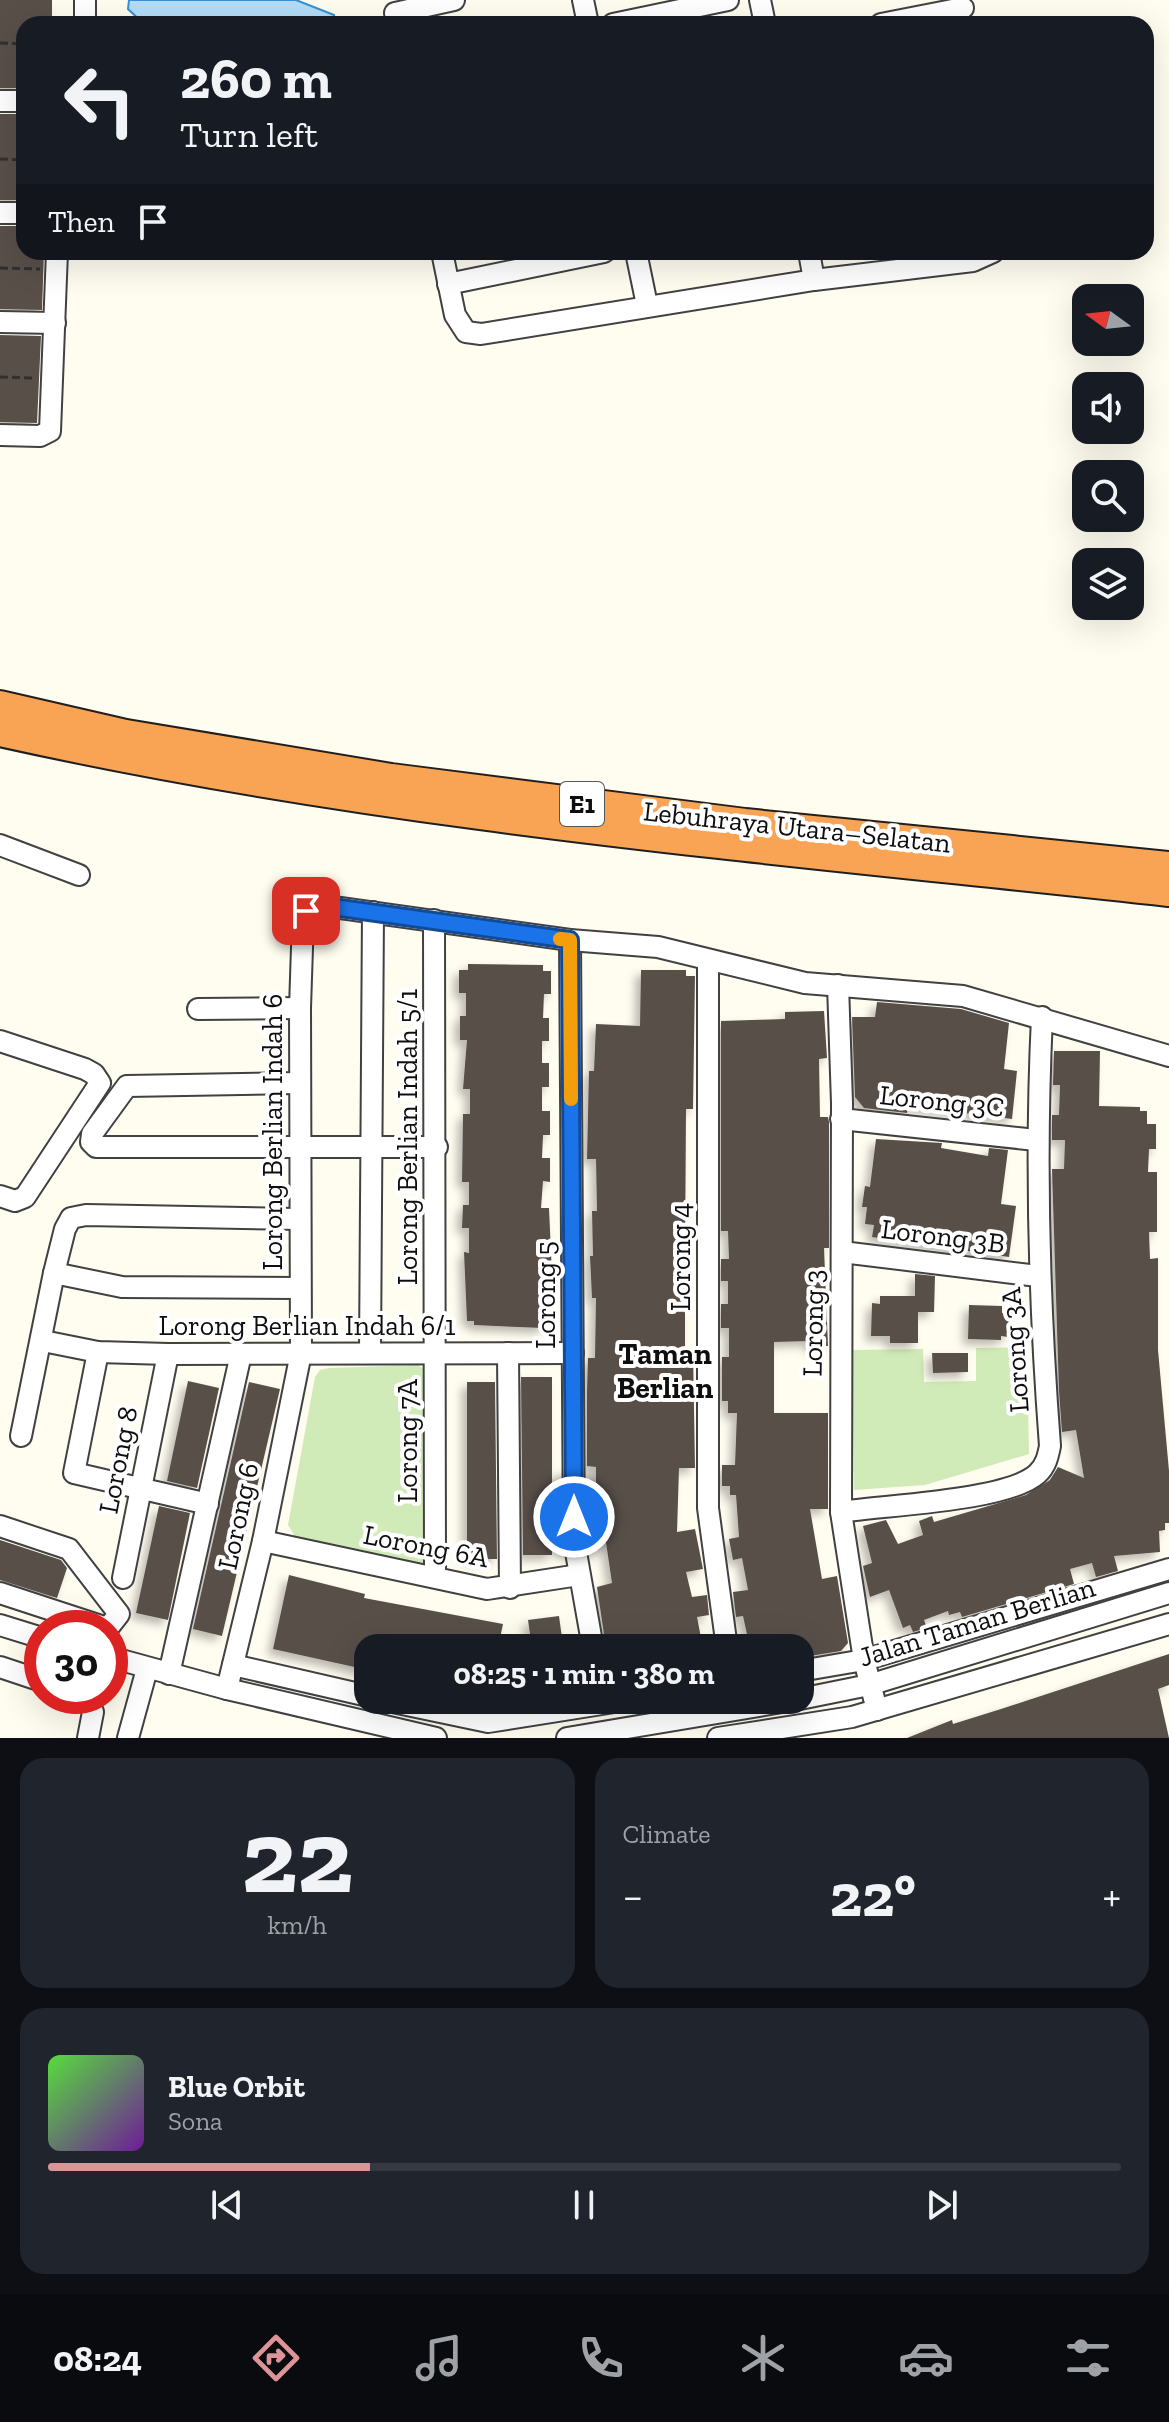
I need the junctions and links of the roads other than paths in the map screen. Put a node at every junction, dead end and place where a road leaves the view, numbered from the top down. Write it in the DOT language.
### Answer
graph roads {
  1 [pos="454,0"];
  2 [pos="728,0"];
  3 [pos="964,11"];
  4 [pos="395,12"];
  5 [pos="651,16"];
  6 [pos="932,16"];
  7 [pos="444,260"];
  8 [pos="565,260"];
  9 [pos="638,260"];
  10 [pos="810,260"];
  11 [pos="975,260"];
  12 [pos="56,261"];
  13 [pos="814,280"];
  14 [pos="448,284"];
  15 [pos="647,305"];
  16 [pos="0,322"];
  17 [pos="55,323"];
  18 [pos="0,435"];
  19 [pos="0,706"];
  20 [pos="0,731"];
  21 [pos="0,845"];
  22 [pos="1169,867"];
  23 [pos="79,875"];
  24 [pos="1169,891"];
  25 [pos="373,912"];
  26 [pos="434,920"];
  27 [pos="570,940"];
  28 [pos="708,960"];
  29 [pos="838,985"];
  30 [pos="300,1008"];
  31 [pos="198,1009"];
  32 [pos="1042,1017"];
  33 [pos="0,1041"];
  34 [pos="1169,1056"];
  35 [pos="299,1083"];
  36 [pos="841,1119"];
  37 [pos="1036,1140"];
  38 [pos="300,1146"];
  39 [pos="371,1146"];
  40 [pos="437,1147"];
  41 [pos="7,1199"];
  42 [pos="299,1219"];
  43 [pos="842,1252"];
  44 [pos="54,1273"];
  45 [pos="1038,1276"];
  46 [pos="300,1288"];
  47 [pos="43,1341"];
  48 [pos="98,1352"];
  49 [pos="301,1353"];
  50 [pos="370,1353"];
  51 [pos="508,1353"];
  52 [pos="573,1353"];
  53 [pos="168,1354"];
  54 [pos="241,1354"];
  55 [pos="436,1354"];
  56 [pos="21,1436"];
  57 [pos="141,1490"];
  58 [pos="208,1504"];
  59 [pos="841,1512"];
  60 [pos="0,1526"];
  61 [pos="263,1541"];
  62 [pos="1169,1569"];
  63 [pos="579,1575"];
  64 [pos="435,1577"];
  65 [pos="123,1578"];
  66 [pos="510,1588"];
  67 [pos="0,1593"];
  68 [pos="1169,1593"];
  69 [pos="52,1610"];
  70 [pos="116,1610"];
  71 [pos="1169,1624"];
  72 [pos="0,1625"];
  73 [pos="24,1632"];
  74 [pos="590,1634"];
  75 [pos="725,1634"];
  76 [pos="864,1660"];
  77 [pos="128,1663"];
  78 [pos="233,1665"];
  79 [pos="0,1667"];
  80 [pos="147,1669"];
  81 [pos="814,1669"];
  82 [pos="169,1674"];
  83 [pos="24,1675"];
  84 [pos="869,1685"];
  85 [pos="227,1689"];
  86 [pos="354,1693"];
  87 [pos="814,1696"];
  88 [pos="877,1710"];
  89 [pos="93,1714"];
  90 [pos="450,1714"];
  91 [pos="534,1714"];
  92 [pos="605,1714"];
  93 [pos="697,1714"];
  94 [pos="609,1734"];
  95 [pos="88,1738"];
  96 [pos="128,1738"];
  97 [pos="436,1738"];
  98 [pos="567,1738"];
  99 [pos="718,1738"];
  1 -- 4 [label="street"];
  2 -- 5 [label="street"];
  3 -- 6 [label="street"];
  7 -- 14 [label="street"];
  8 -- 14 [label="street"];
  9 -- 15 [label="street"];
  10 -- 13 [label="street"];
  11 -- 13 [label="street"];
  12 -- 17 [label="street"];
  13 -- 15 [label="street"];
  14 -- 15 [label="street"];
  16 -- 17 [label="street"];
  17 -- 18 [label="street"];
  19 -- 22 [label="highway, Lebuhraya Utara–Selatan / E1"];
  20 -- 24 [label="highway, Lebuhraya Utara–Selatan / E1"];
  21 -- 23 [label="street"];
  25 -- 26 [label="street"];
  25 -- 30 [label="street, Lorong Berlian Indah 6"];
  25 -- 39 [label="street"];
  26 -- 27 [label="street"];
  26 -- 40 [label="street, Lorong Berlian Indah 5/1"];
  27 -- 28 [label="street"];
  27 -- 52 [label="street, Lorong 5"];
  28 -- 29 [label="street"];
  28 -- 75 [label="street, Lorong 4"];
  29 -- 32 [label="street"];
  29 -- 36 [label="street, Lorong 3"];
  30 -- 31 [label="street"];
  30 -- 35 [label="street, Lorong Berlian Indah 6"];
  32 -- 34 [label="street"];
  32 -- 37 [label="street, Lorong 3A"];
  33 -- 41 [label="street"];
  35 -- 38 [label="street, Lorong Berlian Indah 6"];
  35 -- 38 [label="street"];
  36 -- 37 [label="street, Lorong 3C"];
  36 -- 43 [label="street, Lorong 3"];
  37 -- 45 [label="street, Lorong 3A"];
  38 -- 39 [label="street"];
  38 -- 42 [label="street, Lorong Berlian Indah 6"];
  39 -- 40 [label="street"];
  39 -- 50 [label="street"];
  40 -- 55 [label="street, Lorong Berlian Indah 5/1"];
  42 -- 44 [label="street"];
  42 -- 46 [label="street, Lorong Berlian Indah 6"];
  43 -- 45 [label="street, Lorong 3B"];
  43 -- 59 [label="street, Lorong 3"];
  44 -- 46 [label="street"];
  44 -- 47 [label="street"];
  45 -- 59 [label="street, Lorong 3A"];
  46 -- 49 [label="street, Lorong Berlian Indah 6"];
  47 -- 48 [label="street, Lorong Berlian Indah 6/1"];
  47 -- 56 [label="street"];
  48 -- 53 [label="street, Lorong Berlian Indah 6/1"];
  48 -- 57 [label="street"];
  49 -- 50 [label="street, Lorong Berlian Indah 6/1"];
  49 -- 54 [label="street, Lorong Berlian Indah 6/1"];
  49 -- 61 [label="street, Lorong 6"];
  50 -- 55 [label="street, Lorong Berlian Indah 6/1"];
  51 -- 52 [label="street, Lorong Berlian Indah 6/1"];
  51 -- 55 [label="street, Lorong Berlian Indah 6/1"];
  51 -- 66 [label="street"];
  52 -- 63 [label="street, Lorong 5"];
  53 -- 54 [label="street, Lorong Berlian Indah 6/1"];
  53 -- 57 [label="street, Lorong 8"];
  54 -- 58 [label="street"];
  55 -- 64 [label="street, Lorong 7A"];
  57 -- 58 [label="street"];
  57 -- 65 [label="street, Lorong 8"];
  58 -- 82 [label="street"];
  59 -- 76 [label="street, Lorong 3"];
  60 -- 70 [label="street"];
  61 -- 64 [label="street, Lorong 6A"];
  61 -- 78 [label="street, Lorong 6"];
  62 -- 76 [label="street"];
  63 -- 66 [label="street, Lorong 6A"];
  63 -- 74 [label="street, Lorong 5"];
  64 -- 66 [label="street, Lorong 6A"];
  67 -- 69 [label="street"];
  68 -- 84 [label="street, Jalan Taman Berlian"];
  71 -- 88 [label="street"];
  72 -- 73 [label="street"];
  76 -- 81 [label="street"];
  76 -- 84 [label="street, Lorong 3"];
  77 -- 80 [label="street"];
  78 -- 85 [label="street, Lorong 6"];
  78 -- 86 [label="street"];
  79 -- 83 [label="street"];
  80 -- 82 [label="street"];
  80 -- 96 [label="street"];
  82 -- 85 [label="street"];
  84 -- 87 [label="street, Jalan Taman Berlian"];
  84 -- 88 [label="street, Lorong 3"];
  85 -- 97 [label="street"];
  88 -- 99 [label="street"];
  89 -- 95 [label="street"];
  90 -- 91 [label="street"];
  92 -- 94 [label="street"];
  93 -- 94 [label="street"];
  94 -- 98 [label="street"];
}
